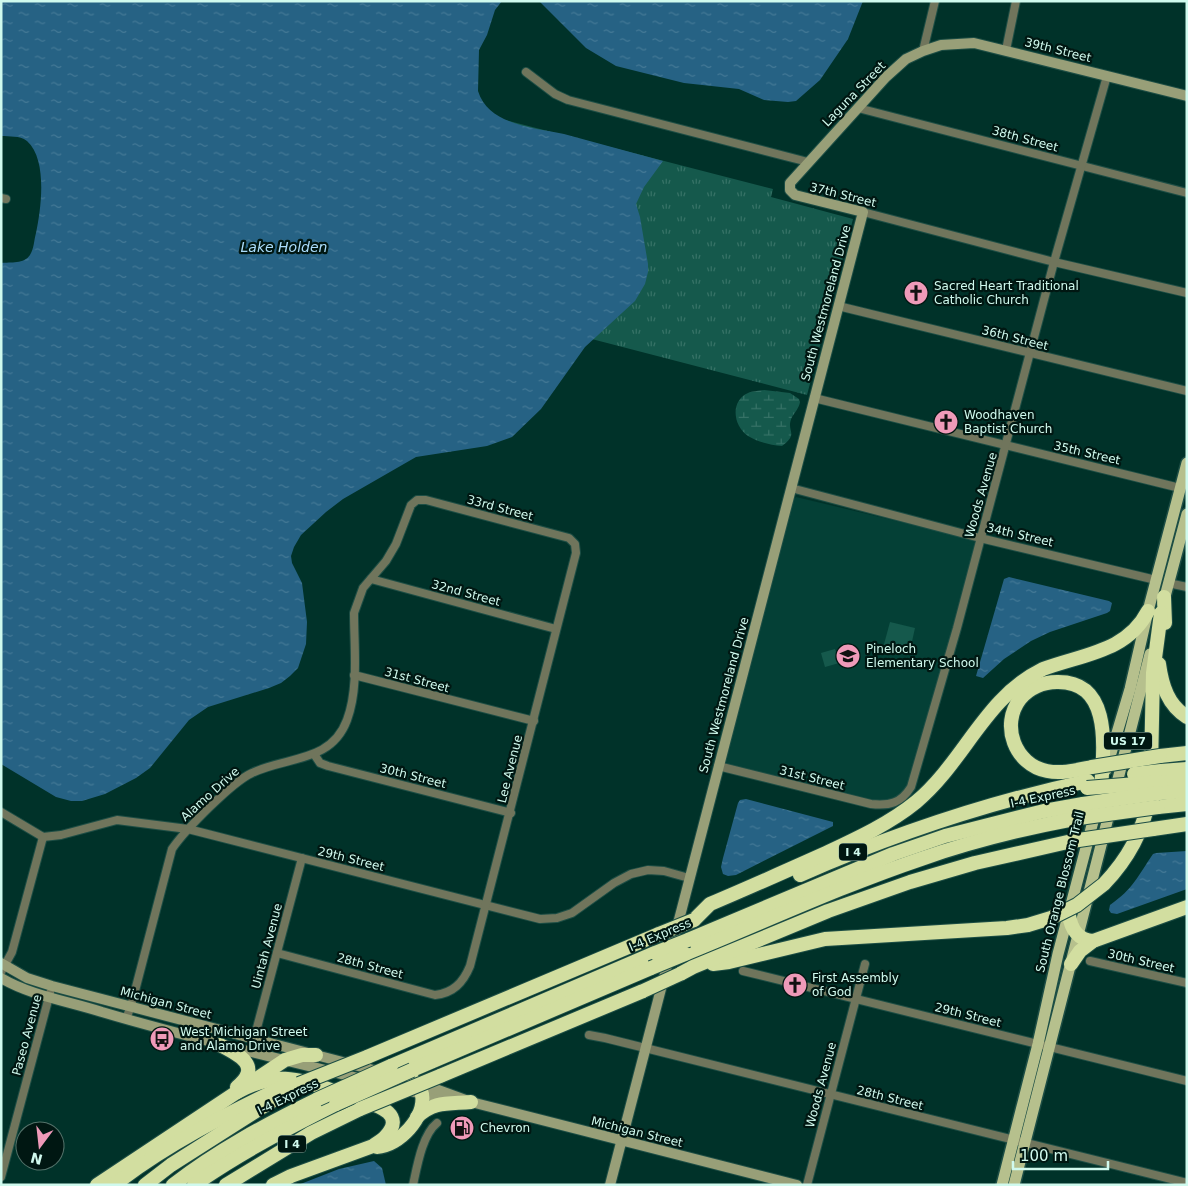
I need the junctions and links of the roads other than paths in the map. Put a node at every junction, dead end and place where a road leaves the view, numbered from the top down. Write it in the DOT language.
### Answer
graph roads {
  1 [pos="935,1"];
  2 [pos="1016,1"];
  3 [pos="1006,50"];
  4 [pos="923,51"];
  5 [pos="526,72"];
  6 [pos="1107,76"];
  7 [pos="1187,96"];
  8 [pos="858,108"];
  9 [pos="808,162"];
  10 [pos="1081,166"];
  11 [pos="1187,193"];
  12 [pos="863,212"];
  13 [pos="1054,262"];
  14 [pos="1187,293"];
  15 [pos="838,306"];
  16 [pos="1030,353"];
  17 [pos="1187,391"];
  18 [pos="814,398"];
  19 [pos="1006,446"];
  20 [pos="1187,463"];
  21 [pos="791,488"];
  22 [pos="1180,488"];
  23 [pos="411,505"];
  24 [pos="1187,514"];
  25 [pos="980,538"];
  26 [pos="576,553"];
  27 [pos="371,579"];
  28 [pos="1156,580"];
  29 [pos="1168,583"];
  30 [pos="1187,587"];
  31 [pos="1164,597"];
  32 [pos="1155,612"];
  33 [pos="556,629"];
  34 [pos="354,675"];
  35 [pos="1187,717"];
  36 [pos="534,721"];
  37 [pos="1187,752"];
  38 [pos="314,754"];
  39 [pos="718,766"];
  40 [pos="1187,769"];
  41 [pos="1187,782"];
  42 [pos="1160,788"];
  43 [pos="1101,789"];
  44 [pos="1187,791"];
  45 [pos="900,801"];
  46 [pos="1187,804"];
  47 [pos="1,812"];
  48 [pos="511,812"];
  49 [pos="1187,825"];
  50 [pos="188,829"];
  51 [pos="43,837"];
  52 [pos="302,858"];
  53 [pos="689,878"];
  54 [pos="486,905"];
  55 [pos="1187,907"];
  56 [pos="1069,915"];
  57 [pos="694,920"];
  58 [pos="1078,936"];
  59 [pos="1092,941"];
  60 [pos="277,953"];
  61 [pos="1058,954"];
  62 [pos="1090,961"];
  63 [pos="865,964"];
  64 [pos="3,967"];
  65 [pos="693,967"];
  66 [pos="743,971"];
  67 [pos="1069,971"];
  68 [pos="1,978"];
  69 [pos="1187,983"];
  70 [pos="52,986"];
  71 [pos="457,987"];
  72 [pos="856,995"];
  73 [pos="49,998"];
  74 [pos="131,1006"];
  75 [pos="126,1019"];
  76 [pos="589,1035"];
  77 [pos="254,1039"];
  78 [pos="220,1045"];
  79 [pos="1044,1046"];
  80 [pos="646,1048"];
  81 [pos="316,1055"];
  82 [pos="285,1060"];
  83 [pos="413,1076"];
  84 [pos="1187,1081"];
  85 [pos="299,1084"];
  86 [pos="237,1092"];
  87 [pos="422,1094"];
  88 [pos="830,1094"];
  89 [pos="471,1102"];
  90 [pos="417,1117"];
  91 [pos="196,1118"];
  92 [pos="437,1123"];
  93 [pos="621,1141"];
  94 [pos="1019,1141"];
  95 [pos="373,1146"];
  96 [pos="1,1177"];
  97 [pos="1187,1183"];
  98 [pos="96,1185"];
  99 [pos="114,1185"];
  100 [pos="145,1185"];
  101 [pos="173,1185"];
  102 [pos="194,1185"];
  103 [pos="226,1185"];
  104 [pos="273,1185"];
  105 [pos="413,1185"];
  106 [pos="610,1185"];
  107 [pos="797,1185"];
  108 [pos="806,1185"];
  109 [pos="1002,1185"];
  110 [pos="1014,1185"];
  1 -- 4 [label="street"];
  2 -- 3 [label="street"];
  3 -- 4 [label="street, 39th Street"];
  3 -- 6 [label="street, 39th Street"];
  4 -- 8 [label="street, Laguna Street"];
  5 -- 9 [label="street, 37th Street"];
  6 -- 7 [label="street, 39th Street"];
  6 -- 10 [label="street, Woods Avenue"];
  8 -- 9 [label="street, Laguna Street"];
  8 -- 10 [label="street, 38th Street"];
  9 -- 12 [label="street, 37th Street"];
  10 -- 11 [label="street, 38th Street"];
  10 -- 13 [label="street, Woods Avenue"];
  12 -- 13 [label="street, 37th Street"];
  12 -- 15 [label="street, South Westmoreland Drive"];
  13 -- 14 [label="street, 37th Street"];
  13 -- 16 [label="street, Woods Avenue"];
  15 -- 16 [label="street, 36th Street"];
  15 -- 18 [label="street, South Westmoreland Drive"];
  16 -- 17 [label="street, 36th Street"];
  16 -- 19 [label="street, Woods Avenue"];
  18 -- 19 [label="street, 35th Street"];
  18 -- 21 [label="street, South Westmoreland Drive"];
  19 -- 22 [label="street, 35th Street"];
  19 -- 25 [label="street, Woods Avenue"];
  20 -- 22 [label="main road, South Orange Blossom Trail / US 17"];
  21 -- 25 [label="street, 34th Street"];
  21 -- 39 [label="street, South Westmoreland Drive"];
  22 -- 28 [label="main road, South Orange Blossom Trail / US 17"];
  22 -- 29 [label="main road"];
  23 -- 26 [label="street, 33rd Street"];
  23 -- 27 [label="street, Alamo Drive"];
  24 -- 29 [label="main road, South Orange Blossom Trail / US 17"];
  25 -- 28 [label="street, 34th Street"];
  25 -- 45 [label="street, Woods Avenue"];
  26 -- 33 [label="street, Lee Avenue"];
  27 -- 33 [label="street, 32nd Street"];
  27 -- 34 [label="street, Alamo Drive"];
  28 -- 32 [label="main road, South Orange Blossom Trail / US 17"];
  29 -- 30 [label="street"];
  29 -- 31 [label="main road, South Orange Blossom Trail / US 17"];
  31 -- 32 [label="main road, South Orange Blossom Trail / US 17"];
  31 -- 35 [label="highway"];
  32 -- 43 [label="main road, South Orange Blossom Trail / US 17"];
  32 -- 57 [label="highway"];
  32 -- 58 [label="main road, South Orange Blossom Trail / US 17"];
  32 -- 65 [label="highway, bridge"];
  33 -- 36 [label="street, Lee Avenue"];
  34 -- 36 [label="street, 31st Street"];
  34 -- 38 [label="street, Alamo Drive"];
  36 -- 48 [label="street, Lee Avenue"];
  37 -- 43 [label="highway, bridge"];
  38 -- 48 [label="street, 30th Street"];
  38 -- 50 [label="street, Alamo Drive"];
  39 -- 45 [label="street, 31st Street"];
  39 -- 53 [label="street, South Westmoreland Drive"];
  40 -- 42 [label="highway, I 4"];
  41 -- 42 [label="highway"];
  42 -- 44 [label="highway, I-4 Express"];
  42 -- 46 [label="highway, I-4 Express"];
  42 -- 57 [label="highway, I 4, bridge"];
  42 -- 83 [label="highway, I-4 Express, bridge"];
  42 -- 101 [label="highway, I-4 Express, bridge"];
  43 -- 56 [label="main road, South Orange Blossom Trail / US 17"];
  47 -- 51 [label="street"];
  48 -- 54 [label="street, Lee Avenue"];
  49 -- 65 [label="highway, I 4, bridge"];
  50 -- 51 [label="street, 29th Street"];
  50 -- 52 [label="street, 29th Street"];
  50 -- 74 [label="street, Alamo Drive"];
  51 -- 64 [label="street"];
  52 -- 54 [label="street, 29th Street"];
  52 -- 60 [label="street, Uintah Avenue"];
  53 -- 54 [label="street, 29th Street"];
  53 -- 80 [label="street, South Westmoreland Drive"];
  54 -- 71 [label="street, Lee Avenue"];
  55 -- 59 [label="highway"];
  56 -- 58 [label="highway"];
  56 -- 61 [label="main road, South Orange Blossom Trail / US 17"];
  57 -- 85 [label="highway, I 4, bridge"];
  58 -- 59 [label="highway"];
  58 -- 67 [label="main road, South Orange Blossom Trail / US 17"];
  59 -- 67 [label="highway"];
  60 -- 71 [label="street, 28th Street"];
  60 -- 77 [label="street, Uintah Avenue"];
  61 -- 67 [label="main road"];
  61 -- 79 [label="main road, South Orange Blossom Trail / US 17"];
  62 -- 69 [label="street, 30th Street"];
  63 -- 72 [label="street, Woods Avenue"];
  64 -- 70 [label="street, Michigan Street"];
  65 -- 103 [label="highway, I 4, bridge"];
  66 -- 72 [label="street, 29th Street"];
  67 -- 79 [label="main road, South Orange Blossom Trail / US 17"];
  68 -- 73 [label="street, Michigan Street"];
  70 -- 73 [label="street, Paseo Avenue"];
  70 -- 74 [label="street, Michigan Street"];
  72 -- 79 [label="street, 29th Street"];
  72 -- 88 [label="street, Woods Avenue"];
  73 -- 75 [label="street, Michigan Street"];
  73 -- 96 [label="street, Paseo Avenue"];
  74 -- 75 [label="street, Alamo Drive"];
  74 -- 77 [label="street, Michigan Street"];
  75 -- 78 [label="street, Michigan Street"];
  76 -- 80 [label="street, 28th Street"];
  77 -- 81 [label="street, Michigan Street"];
  78 -- 82 [label="street, Michigan Street"];
  78 -- 91 [label="highway"];
  79 -- 84 [label="street, 29th Street"];
  79 -- 94 [label="main road, South Orange Blossom Trail / US 17"];
  80 -- 88 [label="street, 28th Street"];
  80 -- 93 [label="street, South Westmoreland Drive"];
  81 -- 82 [label="highway"];
  81 -- 83 [label="street, Michigan Street"];
  82 -- 86 [label="highway"];
  82 -- 87 [label="street, Michigan Street"];
  83 -- 87 [label="highway"];
  83 -- 89 [label="street, Michigan Street"];
  83 -- 102 [label="highway, I-4 Express, bridge"];
  85 -- 99 [label="highway"];
  85 -- 100 [label="highway, I 4"];
  86 -- 91 [label="highway"];
  86 -- 95 [label="highway"];
  87 -- 89 [label="street, Michigan Street"];
  87 -- 90 [label="highway"];
  88 -- 94 [label="street, 28th Street"];
  88 -- 108 [label="street, Woods Avenue"];
  89 -- 90 [label="highway"];
  89 -- 93 [label="street, Michigan Street"];
  90 -- 95 [label="highway"];
  91 -- 98 [label="highway"];
  92 -- 105 [label="street"];
  93 -- 106 [label="street, South Westmoreland Drive"];
  93 -- 107 [label="street, Michigan Street"];
  94 -- 97 [label="street, 28th Street"];
  94 -- 109 [label="main road, South Orange Blossom Trail / US 17"];
  94 -- 110 [label="main road, South Orange Blossom Trail / US 17"];
  95 -- 104 [label="highway"];
}
